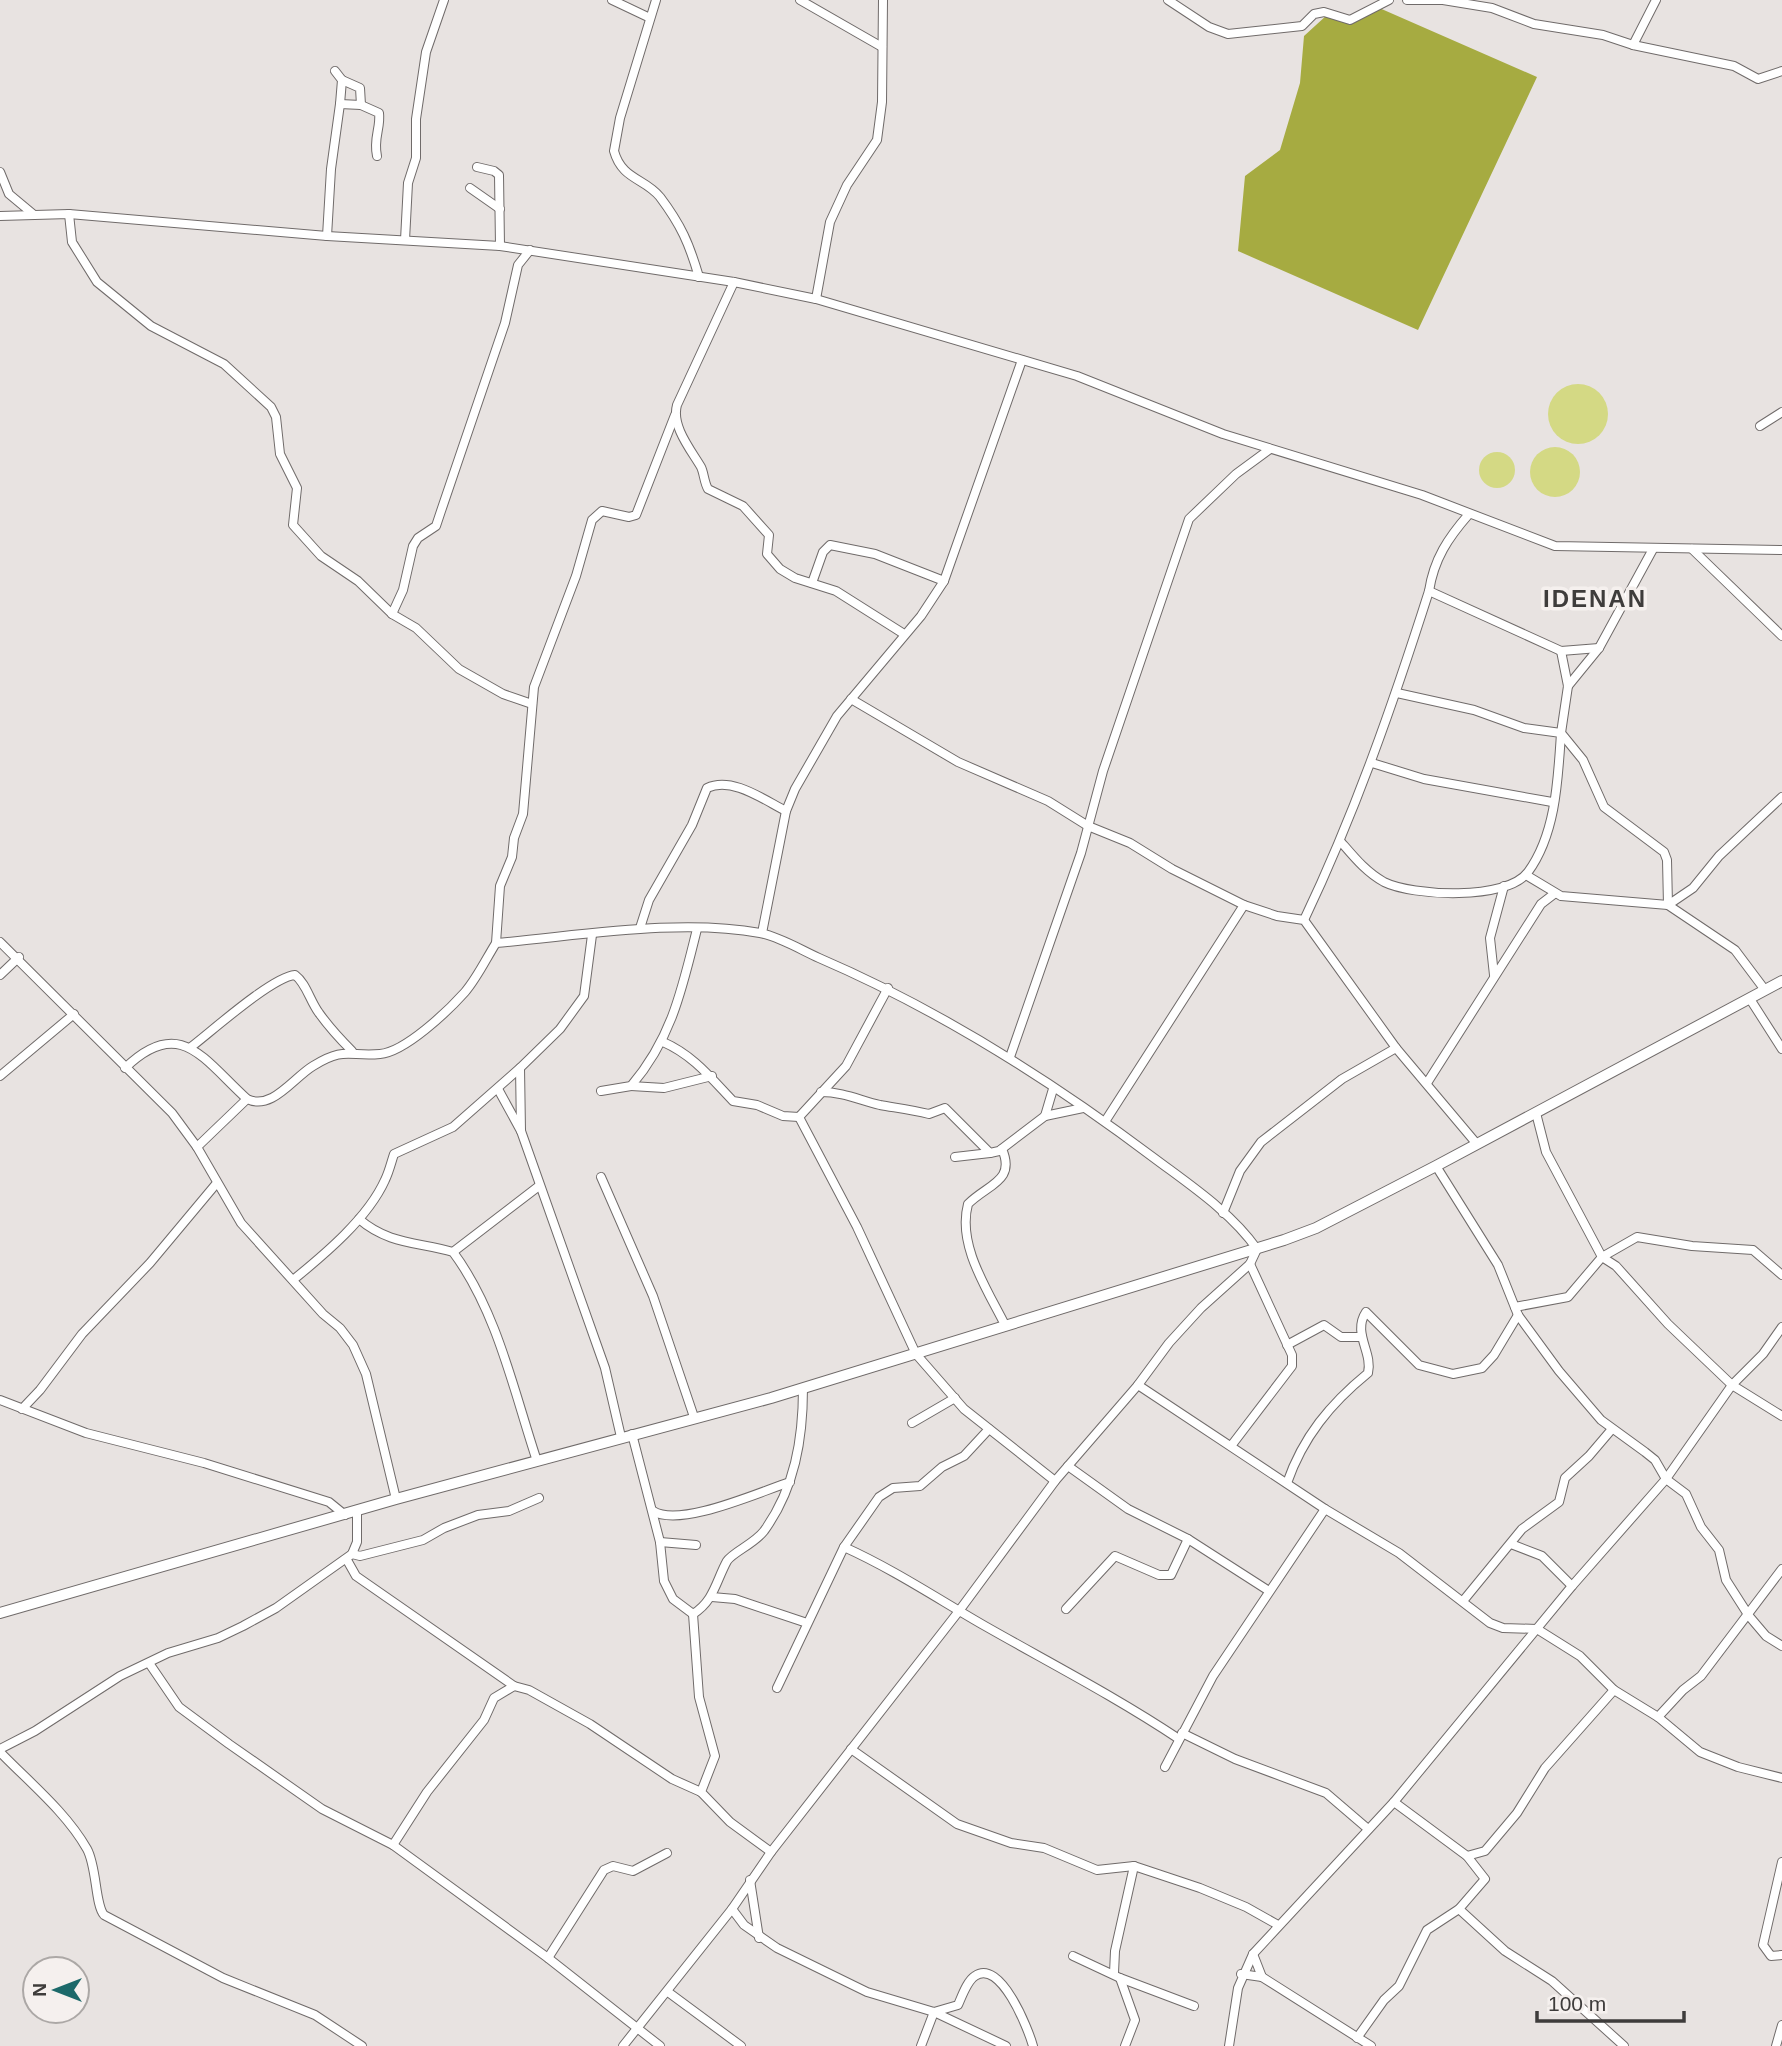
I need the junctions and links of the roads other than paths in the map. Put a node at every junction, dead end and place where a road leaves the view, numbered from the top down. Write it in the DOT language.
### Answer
graph roads {
  1 [pos="444,0"];
  2 [pos="612,0"];
  3 [pos="656,0"];
  4 [pos="800,0"];
  5 [pos="883,0"];
  6 [pos="1168,0"];
  7 [pos="1388,0"];
  8 [pos="1407,0"];
  9 [pos="1656,0"];
  10 [pos="650,18"];
  11 [pos="1633,45"];
  12 [pos="882,47"];
  13 [pos="335,71"];
  14 [pos="1782,71"];
  15 [pos="342,80"];
  16 [pos="340,104"];
  17 [pos="361,105"];
  18 [pos="377,156"];
  19 [pos="477,167"];
  20 [pos="0,172"];
  21 [pos="470,188"];
  22 [pos="500,209"];
  23 [pos="33,214"];
  24 [pos="69,214"];
  25 [pos="0,216"];
  26 [pos="327,236"];
  27 [pos="405,240"];
  28 [pos="499,246"];
  29 [pos="530,250"];
  30 [pos="699,277"];
  31 [pos="734,282"];
  32 [pos="816,299"];
  33 [pos="1022,360"];
  34 [pos="1782,412"];
  35 [pos="674,415"];
  36 [pos="1760,426"];
  37 [pos="1270,449"];
  38 [pos="1469,514"];
  39 [pos="1653,549"];
  40 [pos="1692,549"];
  41 [pos="1782,550"];
  42 [pos="944,581"];
  43 [pos="812,583"];
  44 [pos="1429,591"];
  45 [pos="392,614"];
  46 [pos="904,634"];
  47 [pos="1782,636"];
  48 [pos="1599,648"];
  49 [pos="1561,652"];
  50 [pos="1568,686"];
  51 [pos="1397,693"];
  52 [pos="851,699"];
  53 [pos="532,704"];
  54 [pos="1561,733"];
  55 [pos="1372,763"];
  56 [pos="1782,797"];
  57 [pos="1552,802"];
  58 [pos="786,811"];
  59 [pos="1088,826"];
  60 [pos="1341,842"];
  61 [pos="1526,875"];
  62 [pos="1504,886"];
  63 [pos="1554,894"];
  64 [pos="1244,905"];
  65 [pos="1668,905"];
  66 [pos="1304,920"];
  67 [pos="640,928"];
  68 [pos="697,929"];
  69 [pos="762,933"];
  70 [pos="592,935"];
  71 [pos="0,942"];
  72 [pos="496,943"];
  73 [pos="19,957"];
  74 [pos="0,975"];
  75 [pos="1494,975"];
  76 [pos="1782,981"];
  77 [pos="888,988"];
  78 [pos="1765,990"];
  79 [pos="1750,999"];
  80 [pos="74,1014"];
  81 [pos="663,1042"];
  82 [pos="191,1047"];
  83 [pos="1396,1048"];
  84 [pos="1782,1049"];
  85 [pos="352,1051"];
  86 [pos="1010,1057"];
  87 [pos="125,1068"];
  88 [pos="520,1068"];
  89 [pos="0,1076"];
  90 [pos="712,1076"];
  91 [pos="1427,1083"];
  92 [pos="631,1086"];
  93 [pos="498,1089"];
  94 [pos="1054,1089"];
  95 [pos="601,1091"];
  96 [pos="821,1092"];
  97 [pos="247,1099"];
  98 [pos="1083,1108"];
  99 [pos="1536,1113"];
  100 [pos="1045,1116"];
  101 [pos="799,1117"];
  102 [pos="1106,1120"];
  103 [pos="521,1131"];
  104 [pos="1476,1143"];
  105 [pos="197,1147"];
  106 [pos="1002,1149"];
  107 [pos="990,1153"];
  108 [pos="956,1157"];
  109 [pos="1436,1166"];
  110 [pos="601,1177"];
  111 [pos="216,1184"];
  112 [pos="539,1186"];
  113 [pos="1223,1213"];
  114 [pos="359,1219"];
  115 [pos="1257,1249"];
  116 [pos="453,1252"];
  117 [pos="1602,1257"];
  118 [pos="1250,1264"];
  119 [pos="1782,1275"];
  120 [pos="293,1280"];
  121 [pos="1516,1311"];
  122 [pos="1005,1325"];
  123 [pos="1782,1327"];
  124 [pos="1362,1337"];
  125 [pos="1287,1345"];
  126 [pos="916,1354"];
  127 [pos="1138,1385"];
  128 [pos="1732,1385"];
  129 [pos="803,1388"];
  130 [pos="955,1398"];
  131 [pos="0,1401"];
  132 [pos="22,1409"];
  133 [pos="1782,1416"];
  134 [pos="694,1418"];
  135 [pos="912,1423"];
  136 [pos="989,1429"];
  137 [pos="1612,1429"];
  138 [pos="627,1436"];
  139 [pos="1231,1446"];
  140 [pos="537,1461"];
  141 [pos="1068,1466"];
  142 [pos="1666,1479"];
  143 [pos="1055,1481"];
  144 [pos="790,1482"];
  145 [pos="1287,1483"];
  146 [pos="540,1498"];
  147 [pos="396,1499"];
  148 [pos="1325,1509"];
  149 [pos="653,1511"];
  150 [pos="357,1512"];
  151 [pos="345,1515"];
  152 [pos="1188,1539"];
  153 [pos="660,1542"];
  154 [pos="1511,1544"];
  155 [pos="695,1545"];
  156 [pos="844,1547"];
  157 [pos="350,1557"];
  158 [pos="1782,1569"];
  159 [pos="1572,1586"];
  160 [pos="1269,1591"];
  161 [pos="712,1597"];
  162 [pos="1464,1601"];
  163 [pos="1066,1609"];
  164 [pos="960,1611"];
  165 [pos="0,1613"];
  166 [pos="693,1614"];
  167 [pos="1749,1616"];
  168 [pos="807,1623"];
  169 [pos="1537,1629"];
  170 [pos="1782,1646"];
  171 [pos="149,1663"];
  172 [pos="514,1686"];
  173 [pos="776,1688"];
  174 [pos="1614,1690"];
  175 [pos="1658,1717"];
  176 [pos="1181,1736"];
  177 [pos="851,1749"];
  178 [pos="0,1751"];
  179 [pos="1165,1767"];
  180 [pos="1782,1778"];
  181 [pos="701,1792"];
  182 [pos="1394,1802"];
  183 [pos="1368,1829"];
  184 [pos="393,1845"];
  185 [pos="771,1852"];
  186 [pos="667,1853"];
  187 [pos="1467,1856"];
  188 [pos="1782,1862"];
  189 [pos="1134,1866"];
  190 [pos="750,1880"];
  191 [pos="732,1909"];
  192 [pos="1459,1909"];
  193 [pos="1278,1925"];
  194 [pos="759,1938"];
  195 [pos="1253,1954"];
  196 [pos="1782,1955"];
  197 [pos="1073,1956"];
  198 [pos="548,1958"];
  199 [pos="1241,1974"];
  200 [pos="1117,1976"];
  201 [pos="1262,1977"];
  202 [pos="668,1992"];
  203 [pos="1194,2006"];
  204 [pos="934,2012"];
  205 [pos="1782,2025"];
  206 [pos="638,2028"];
  207 [pos="1357,2038"];
  208 [pos="362,2046"];
  209 [pos="623,2046"];
  210 [pos="660,2046"];
  211 [pos="741,2046"];
  212 [pos="921,2046"];
  213 [pos="1006,2046"];
  214 [pos="1033,2046"];
  215 [pos="1125,2046"];
  216 [pos="1229,2046"];
  217 [pos="1371,2046"];
  218 [pos="1624,2046"];
  219 [pos="1776,2046"];
  1 -- 27 [label="street"];
  2 -- 10 [label="street"];
  3 -- 10 [label="street"];
  4 -- 12 [label="street"];
  5 -- 12 [label="street"];
  6 -- 7 [label="street"];
  8 -- 11 [label="street"];
  9 -- 11 [label="street"];
  10 -- 30 [label="street"];
  11 -- 14 [label="street"];
  12 -- 32 [label="street"];
  13 -- 15 [label="street"];
  15 -- 16 [label="street"];
  15 -- 17 [label="street"];
  16 -- 17 [label="street"];
  16 -- 26 [label="street"];
  17 -- 18 [label="street"];
  19 -- 22 [label="street"];
  20 -- 23 [label="street"];
  21 -- 22 [label="street"];
  22 -- 28 [label="street"];
  23 -- 24 [label="street"];
  23 -- 25 [label="street"];
  24 -- 26 [label="street"];
  24 -- 45 [label="street"];
  26 -- 27 [label="street"];
  27 -- 28 [label="street"];
  28 -- 29 [label="street"];
  29 -- 30 [label="street"];
  29 -- 45 [label="street"];
  30 -- 31 [label="street"];
  31 -- 32 [label="street"];
  31 -- 35 [label="street"];
  32 -- 33 [label="street"];
  33 -- 37 [label="street"];
  33 -- 42 [label="street"];
  34 -- 36 [label="street"];
  35 -- 43 [label="street"];
  35 -- 53 [label="street"];
  37 -- 38 [label="street"];
  37 -- 59 [label="street"];
  38 -- 39 [label="street"];
  38 -- 44 [label="street"];
  39 -- 40 [label="street"];
  39 -- 48 [label="street"];
  40 -- 41 [label="street"];
  40 -- 47 [label="street"];
  42 -- 43 [label="street"];
  42 -- 46 [label="street"];
  43 -- 46 [label="street"];
  44 -- 49 [label="street"];
  44 -- 51 [label="street"];
  45 -- 53 [label="street"];
  46 -- 52 [label="street"];
  48 -- 49 [label="street"];
  48 -- 50 [label="street"];
  49 -- 50 [label="street"];
  50 -- 54 [label="street"];
  51 -- 54 [label="street"];
  51 -- 55 [label="street"];
  52 -- 58 [label="street"];
  52 -- 59 [label="street"];
  53 -- 72 [label="street"];
  54 -- 57 [label="street"];
  54 -- 65 [label="street"];
  55 -- 57 [label="street"];
  55 -- 60 [label="street"];
  56 -- 65 [label="street"];
  57 -- 61 [label="street"];
  58 -- 67 [label="street"];
  58 -- 69 [label="street"];
  59 -- 64 [label="street"];
  59 -- 86 [label="street"];
  60 -- 62 [label="street"];
  60 -- 66 [label="street"];
  61 -- 62 [label="street"];
  61 -- 63 [label="street"];
  62 -- 75 [label="street"];
  63 -- 65 [label="street"];
  63 -- 75 [label="street"];
  64 -- 66 [label="street"];
  64 -- 102 [label="street"];
  65 -- 78 [label="street"];
  66 -- 83 [label="street"];
  67 -- 68 [label="street"];
  67 -- 70 [label="street"];
  68 -- 69 [label="street"];
  68 -- 81 [label="street"];
  69 -- 77 [label="street"];
  70 -- 72 [label="street"];
  70 -- 88 [label="street"];
  71 -- 73 [label="street"];
  72 -- 85 [label="street"];
  73 -- 74 [label="street"];
  73 -- 80 [label="street"];
  75 -- 91 [label="street"];
  76 -- 78 [label="street"];
  77 -- 86 [label="street"];
  77 -- 96 [label="street"];
  78 -- 79 [label="street"];
  79 -- 84 [label="street"];
  79 -- 99 [label="street"];
  80 -- 87 [label="street"];
  80 -- 89 [label="street"];
  81 -- 90 [label="street"];
  81 -- 92 [label="street"];
  82 -- 85 [label="street"];
  82 -- 87 [label="street"];
  82 -- 97 [label="street"];
  83 -- 91 [label="street"];
  83 -- 113 [label="street"];
  85 -- 97 [label="street"];
  86 -- 94 [label="street"];
  87 -- 105 [label="street"];
  88 -- 93 [label="street"];
  88 -- 103 [label="street"];
  90 -- 92 [label="street"];
  90 -- 101 [label="street"];
  91 -- 104 [label="street"];
  92 -- 95 [label="street"];
  93 -- 103 [label="street"];
  93 -- 114 [label="street"];
  94 -- 98 [label="street"];
  94 -- 100 [label="street"];
  96 -- 101 [label="street"];
  96 -- 107 [label="street"];
  97 -- 105 [label="street"];
  98 -- 100 [label="street"];
  98 -- 102 [label="street"];
  99 -- 104 [label="street"];
  99 -- 117 [label="street"];
  100 -- 106 [label="street"];
  101 -- 126 [label="street"];
  102 -- 113 [label="street"];
  103 -- 112 [label="street"];
  104 -- 109 [label="street"];
  105 -- 111 [label="street"];
  106 -- 107 [label="street"];
  106 -- 122 [label="street"];
  107 -- 108 [label="street"];
  109 -- 115 [label="street"];
  109 -- 121 [label="street"];
  110 -- 134 [label="street"];
  111 -- 120 [label="street"];
  111 -- 132 [label="street"];
  112 -- 116 [label="street"];
  112 -- 138 [label="street"];
  113 -- 115 [label="street"];
  114 -- 116 [label="street"];
  114 -- 120 [label="street"];
  115 -- 118 [label="street"];
  115 -- 122 [label="street"];
  116 -- 140 [label="street"];
  117 -- 119 [label="street"];
  117 -- 121 [label="street"];
  117 -- 128 [label="street"];
  118 -- 125 [label="street"];
  118 -- 127 [label="street"];
  120 -- 147 [label="street"];
  121 -- 124 [label="street"];
  121 -- 137 [label="street"];
  122 -- 126 [label="street"];
  123 -- 128 [label="street"];
  124 -- 125 [label="street"];
  124 -- 145 [label="street"];
  125 -- 139 [label="street"];
  126 -- 129 [label="street"];
  126 -- 130 [label="street"];
  127 -- 139 [label="street"];
  127 -- 141 [label="street"];
  128 -- 133 [label="street"];
  128 -- 142 [label="street"];
  129 -- 134 [label="street"];
  129 -- 144 [label="street"];
  130 -- 135 [label="street"];
  130 -- 136 [label="street"];
  131 -- 132 [label="street"];
  132 -- 151 [label="street"];
  134 -- 138 [label="street"];
  136 -- 143 [label="street"];
  136 -- 156 [label="street"];
  137 -- 142 [label="street"];
  137 -- 154 [label="street"];
  138 -- 140 [label="street"];
  138 -- 149 [label="street"];
  139 -- 145 [label="street"];
  140 -- 147 [label="street"];
  141 -- 143 [label="street"];
  141 -- 152 [label="street"];
  142 -- 159 [label="street"];
  142 -- 167 [label="street"];
  143 -- 164 [label="street"];
  144 -- 149 [label="street"];
  144 -- 161 [label="street"];
  145 -- 148 [label="street"];
  146 -- 157 [label="street"];
  147 -- 150 [label="street"];
  148 -- 160 [label="street"];
  148 -- 162 [label="street"];
  149 -- 153 [label="street"];
  150 -- 151 [label="street"];
  150 -- 157 [label="street"];
  151 -- 165 [label="street"];
  152 -- 160 [label="street"];
  152 -- 163 [label="street"];
  153 -- 155 [label="street"];
  153 -- 166 [label="street"];
  154 -- 159 [label="street"];
  154 -- 162 [label="street"];
  156 -- 164 [label="street"];
  156 -- 168 [label="street"];
  157 -- 171 [label="street"];
  157 -- 172 [label="street"];
  158 -- 167 [label="street"];
  159 -- 169 [label="street"];
  160 -- 176 [label="street"];
  161 -- 166 [label="street"];
  161 -- 168 [label="street"];
  162 -- 169 [label="street"];
  164 -- 176 [label="street"];
  164 -- 177 [label="street"];
  166 -- 181 [label="street"];
  167 -- 170 [label="street"];
  167 -- 175 [label="street"];
  168 -- 173 [label="street"];
  169 -- 174 [label="street"];
  169 -- 182 [label="street"];
  171 -- 178 [label="street"];
  171 -- 184 [label="street"];
  172 -- 181 [label="street"];
  172 -- 184 [label="street"];
  174 -- 175 [label="street"];
  174 -- 187 [label="street"];
  175 -- 180 [label="street"];
  176 -- 179 [label="street"];
  176 -- 183 [label="street"];
  177 -- 185 [label="street"];
  177 -- 189 [label="street"];
  178 -- 208 [label="street"];
  181 -- 185 [label="street"];
  182 -- 183 [label="street"];
  182 -- 187 [label="street"];
  183 -- 193 [label="street"];
  184 -- 198 [label="street"];
  185 -- 190 [label="street"];
  186 -- 198 [label="street"];
  187 -- 192 [label="street"];
  188 -- 196 [label="street"];
  189 -- 193 [label="street"];
  189 -- 200 [label="street"];
  190 -- 191 [label="street"];
  190 -- 194 [label="street"];
  191 -- 194 [label="street"];
  191 -- 202 [label="street"];
  192 -- 207 [label="street"];
  192 -- 218 [label="street"];
  193 -- 195 [label="street"];
  194 -- 204 [label="street"];
  195 -- 199 [label="street"];
  195 -- 201 [label="street"];
  197 -- 200 [label="street"];
  198 -- 206 [label="street"];
  199 -- 201 [label="street"];
  199 -- 216 [label="street"];
  200 -- 203 [label="street"];
  200 -- 215 [label="street"];
  201 -- 207 [label="street"];
  202 -- 206 [label="street"];
  202 -- 211 [label="street"];
  204 -- 212 [label="street"];
  204 -- 213 [label="street"];
  204 -- 214 [label="street"];
  205 -- 219 [label="street"];
  206 -- 209 [label="street"];
  206 -- 210 [label="street"];
  207 -- 217 [label="street"];
}
